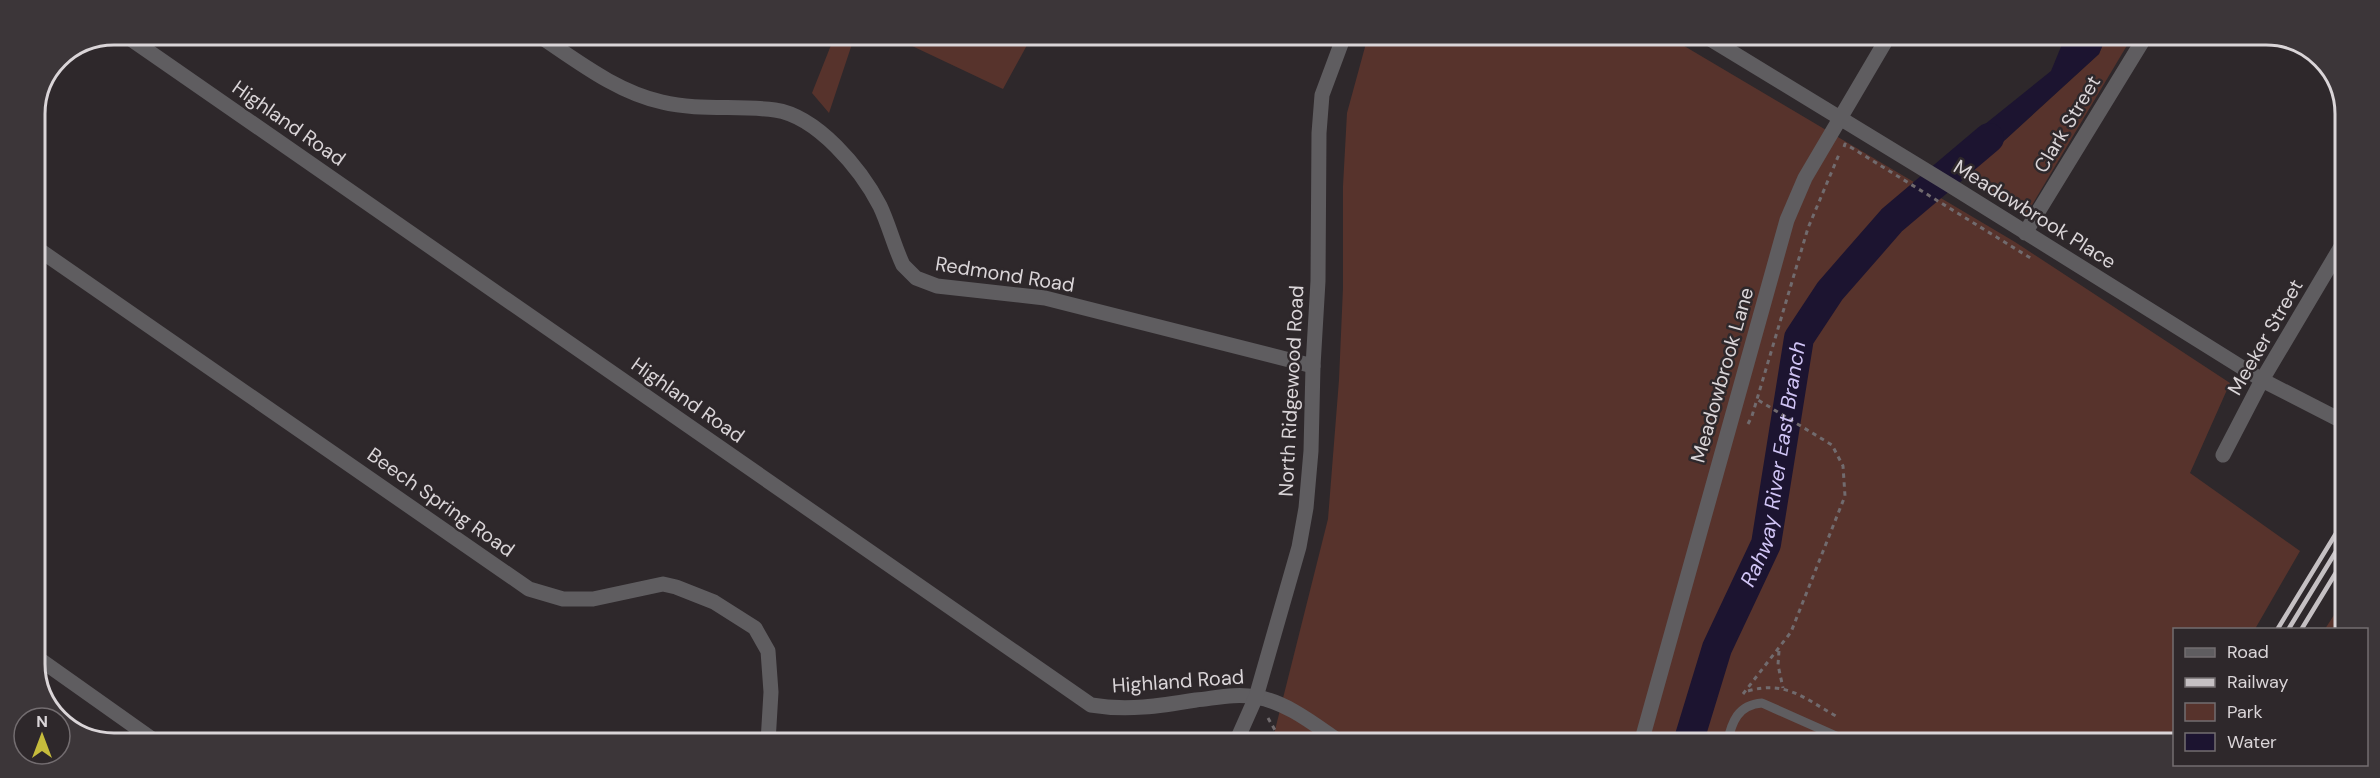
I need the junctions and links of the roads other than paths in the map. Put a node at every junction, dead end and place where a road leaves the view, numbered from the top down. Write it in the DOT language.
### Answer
graph roads {
  1 [pos="141,45"];
  2 [pos="554,45"];
  3 [pos="1341,45"];
  4 [pos="1720,45"];
  5 [pos="1883,45"];
  6 [pos="2140,45"];
  7 [pos="1840,120"];
  8 [pos="2025,233"];
  9 [pos="45,256"];
  10 [pos="2335,257"];
  11 [pos="1313,366"];
  12 [pos="2262,380"];
  13 [pos="2335,417"];
  14 [pos="2223,455"];
  15 [pos="45,663"];
  16 [pos="1256,697"];
  17 [pos="144,733"];
  18 [pos="769,733"];
  19 [pos="1240,733"];
  20 [pos="1326,733"];
  21 [pos="1644,733"];
  22 [pos="1730,733"];
  23 [pos="1830,733"];
  1 -- 16 [label="street, Highland Road"];
  2 -- 11 [label="street, Redmond Road"];
  3 -- 11 [label="street, North Ridgewood Road"];
  4 -- 7 [label="street, Meadowbrook Place"];
  5 -- 7 [label="street, Meadowbrook Lane"];
  6 -- 8 [label="street, Clark Street"];
  7 -- 8 [label="street, Meadowbrook Place"];
  7 -- 21 [label="street, Meadowbrook Lane"];
  8 -- 12 [label="street, Meadowbrook Place"];
  9 -- 18 [label="street, Beech Spring Road"];
  10 -- 12 [label="street, Meeker Street"];
  11 -- 16 [label="street, North Ridgewood Road"];
  12 -- 13 [label="street, Meadowbrook Place"];
  12 -- 14 [label="street, Meeker Street"];
  15 -- 17 [label="street"];
  16 -- 19 [label="street, North Ridgewood Road"];
  16 -- 20 [label="street, Highland Road"];
  22 -- 23 [label="lane"];
}
